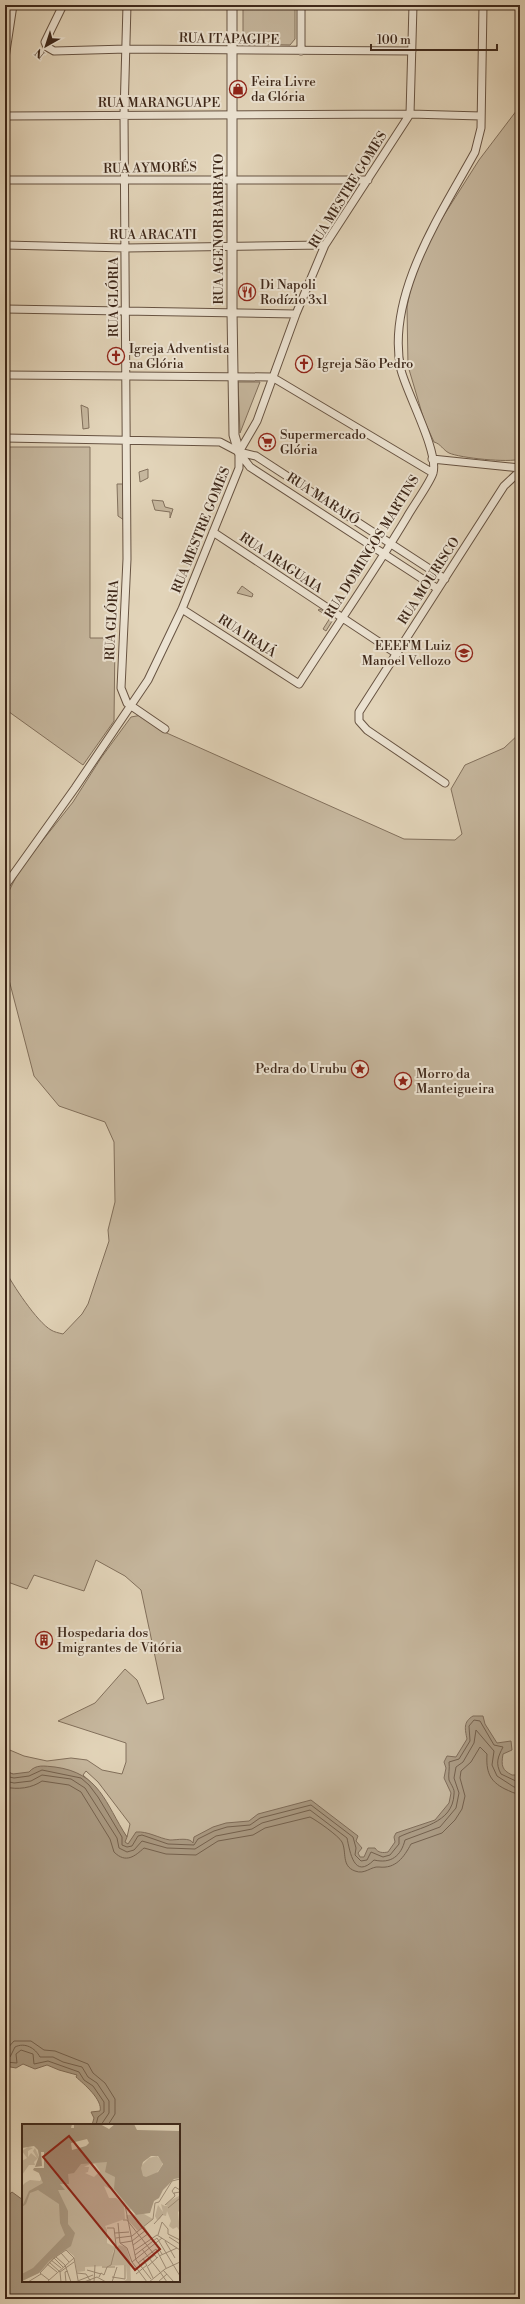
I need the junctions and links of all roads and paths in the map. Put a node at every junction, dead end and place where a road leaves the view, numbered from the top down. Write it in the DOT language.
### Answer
graph roads {
  1 [pos="13,5"];
  2 [pos="64,5"];
  3 [pos="127,5"];
  4 [pos="232,5"];
  5 [pos="301,5"];
  6 [pos="413,5"];
  7 [pos="483,5"];
  8 [pos="126,49"];
  9 [pos="234,51"];
  10 [pos="301,51"];
  11 [pos="412,51"];
  12 [pos="5,58"];
  13 [pos="124,114"];
  14 [pos="410,114"];
  15 [pos="233,115"];
  16 [pos="5,116"];
  17 [pos="481,116"];
  18 [pos="232,179"];
  19 [pos="5,180"];
  20 [pos="368,180"];
  21 [pos="124,181"];
  22 [pos="5,245"];
  23 [pos="325,245"];
  24 [pos="232,247"];
  25 [pos="126,248"];
  26 [pos="5,309"];
  27 [pos="126,311"];
  28 [pos="232,312"];
  29 [pos="296,314"];
  30 [pos="5,375"];
  31 [pos="126,375"];
  32 [pos="272,377"];
  33 [pos="234,378"];
  34 [pos="5,438"];
  35 [pos="126,440"];
  36 [pos="239,452"];
  37 [pos="432,459"];
  38 [pos="520,468"];
  39 [pos="520,471"];
  40 [pos="433,473"];
  41 [pos="213,532"];
  42 [pos="391,542"];
  43 [pos="385,554"];
  44 [pos="444,579"];
  45 [pos="438,589"];
  46 [pos="182,609"];
  47 [pos="341,618"];
  48 [pos="397,654"];
  49 [pos="299,684"];
  50 [pos="131,706"];
  51 [pos="165,730"];
  52 [pos="445,783"];
  53 [pos="5,886"];
  1 -- 12 [label="street"];
  2 -- 8 [label="street, RUA ITAPAGIPE"];
  3 -- 8 [label="street, RUA GLÓRIA"];
  4 -- 9 [label="street, RUA AGENOR BARBATO"];
  5 -- 10 [label="street"];
  6 -- 11 [label="street"];
  7 -- 17 [label="street, RUA DOMINGOS MARTINS"];
  8 -- 9 [label="street, RUA ITAPAGIPE"];
  8 -- 13 [label="street, RUA GLÓRIA"];
  9 -- 10 [label="street, RUA ITAPAGIPE"];
  9 -- 15 [label="street, RUA AGENOR BARBATO"];
  10 -- 11 [label="street, RUA ITAPAGIPE"];
  11 -- 14 [label="street"];
  13 -- 15 [label="street, RUA MARANGUAPE"];
  13 -- 16 [label="street, RUA MARANGUAPE"];
  13 -- 21 [label="street, RUA GLÓRIA"];
  14 -- 15 [label="street, RUA MARANGUAPE"];
  14 -- 17 [label="street, RUA MARANGUAPE"];
  14 -- 20 [label="street, RUA MESTRE GOMES"];
  15 -- 18 [label="street, RUA AGENOR BARBATO"];
  17 -- 37 [label="street, RUA DOMINGOS MARTINS"];
  18 -- 20 [label="street, RUA AYMORÉS"];
  18 -- 21 [label="street, RUA AYMORÉS"];
  18 -- 24 [label="street, RUA AGENOR BARBATO"];
  19 -- 21 [label="street, RUA AYMORÉS"];
  20 -- 23 [label="street, RUA MESTRE GOMES"];
  21 -- 25 [label="street, RUA GLÓRIA"];
  22 -- 25 [label="street, RUA ARACATI"];
  23 -- 24 [label="street, RUA ARACATI"];
  23 -- 29 [label="street, RUA MESTRE GOMES"];
  24 -- 25 [label="street, RUA ARACATI"];
  24 -- 28 [label="street, RUA AGENOR BARBATO"];
  25 -- 27 [label="street, RUA GLÓRIA"];
  26 -- 27 [label="street"];
  27 -- 28 [label="street"];
  27 -- 31 [label="street, RUA GLÓRIA"];
  28 -- 29 [label="street"];
  28 -- 33 [label="street, RUA AGENOR BARBATO"];
  29 -- 32 [label="street, RUA MESTRE GOMES"];
  30 -- 31 [label="street"];
  31 -- 33 [label="street"];
  31 -- 35 [label="street, RUA GLÓRIA"];
  32 -- 33 [label="street"];
  32 -- 36 [label="street, RUA MESTRE GOMES"];
  32 -- 40 [label="street"];
  33 -- 36 [label="street, RUA AGENOR BARBATO"];
  34 -- 35 [label="street, RUA MARAJÓ"];
  35 -- 36 [label="street, RUA MARAJÓ"];
  35 -- 50 [label="street, RUA GLÓRIA"];
  36 -- 41 [label="street, RUA MESTRE GOMES"];
  36 -- 42 [label="street, RUA MARAJÓ"];
  36 -- 43 [label="street, RUA MARAJÓ"];
  37 -- 38 [label="street"];
  37 -- 40 [label="street, RUA DOMINGOS MARTINS"];
  39 -- 44 [label="street, RUA MOURISCO"];
  40 -- 42 [label="street, RUA DOMINGOS MARTINS"];
  41 -- 46 [label="street, RUA MESTRE GOMES"];
  41 -- 47 [label="street, RUA ARAGUAIA"];
  42 -- 43 [label="street, RUA DOMINGOS MARTINS"];
  42 -- 44 [label="street, RUA MARAJÓ"];
  43 -- 45 [label="street, RUA MARAJÓ"];
  43 -- 47 [label="street, RUA DOMINGOS MARTINS"];
  44 -- 45 [label="street, RUA MOURISCO"];
  45 -- 48 [label="street, RUA MOURISCO"];
  46 -- 49 [label="street, RUA IRAJÁ"];
  46 -- 50 [label="street, RUA MESTRE GOMES"];
  47 -- 48 [label="street, RUA ARAGUAIA"];
  47 -- 49 [label="street, RUA DOMINGOS MARTINS"];
  48 -- 52 [label="street, RUA MOURISCO"];
  50 -- 51 [label="street"];
  50 -- 53 [label="street, RUA MESTRE GOMES"];
}
